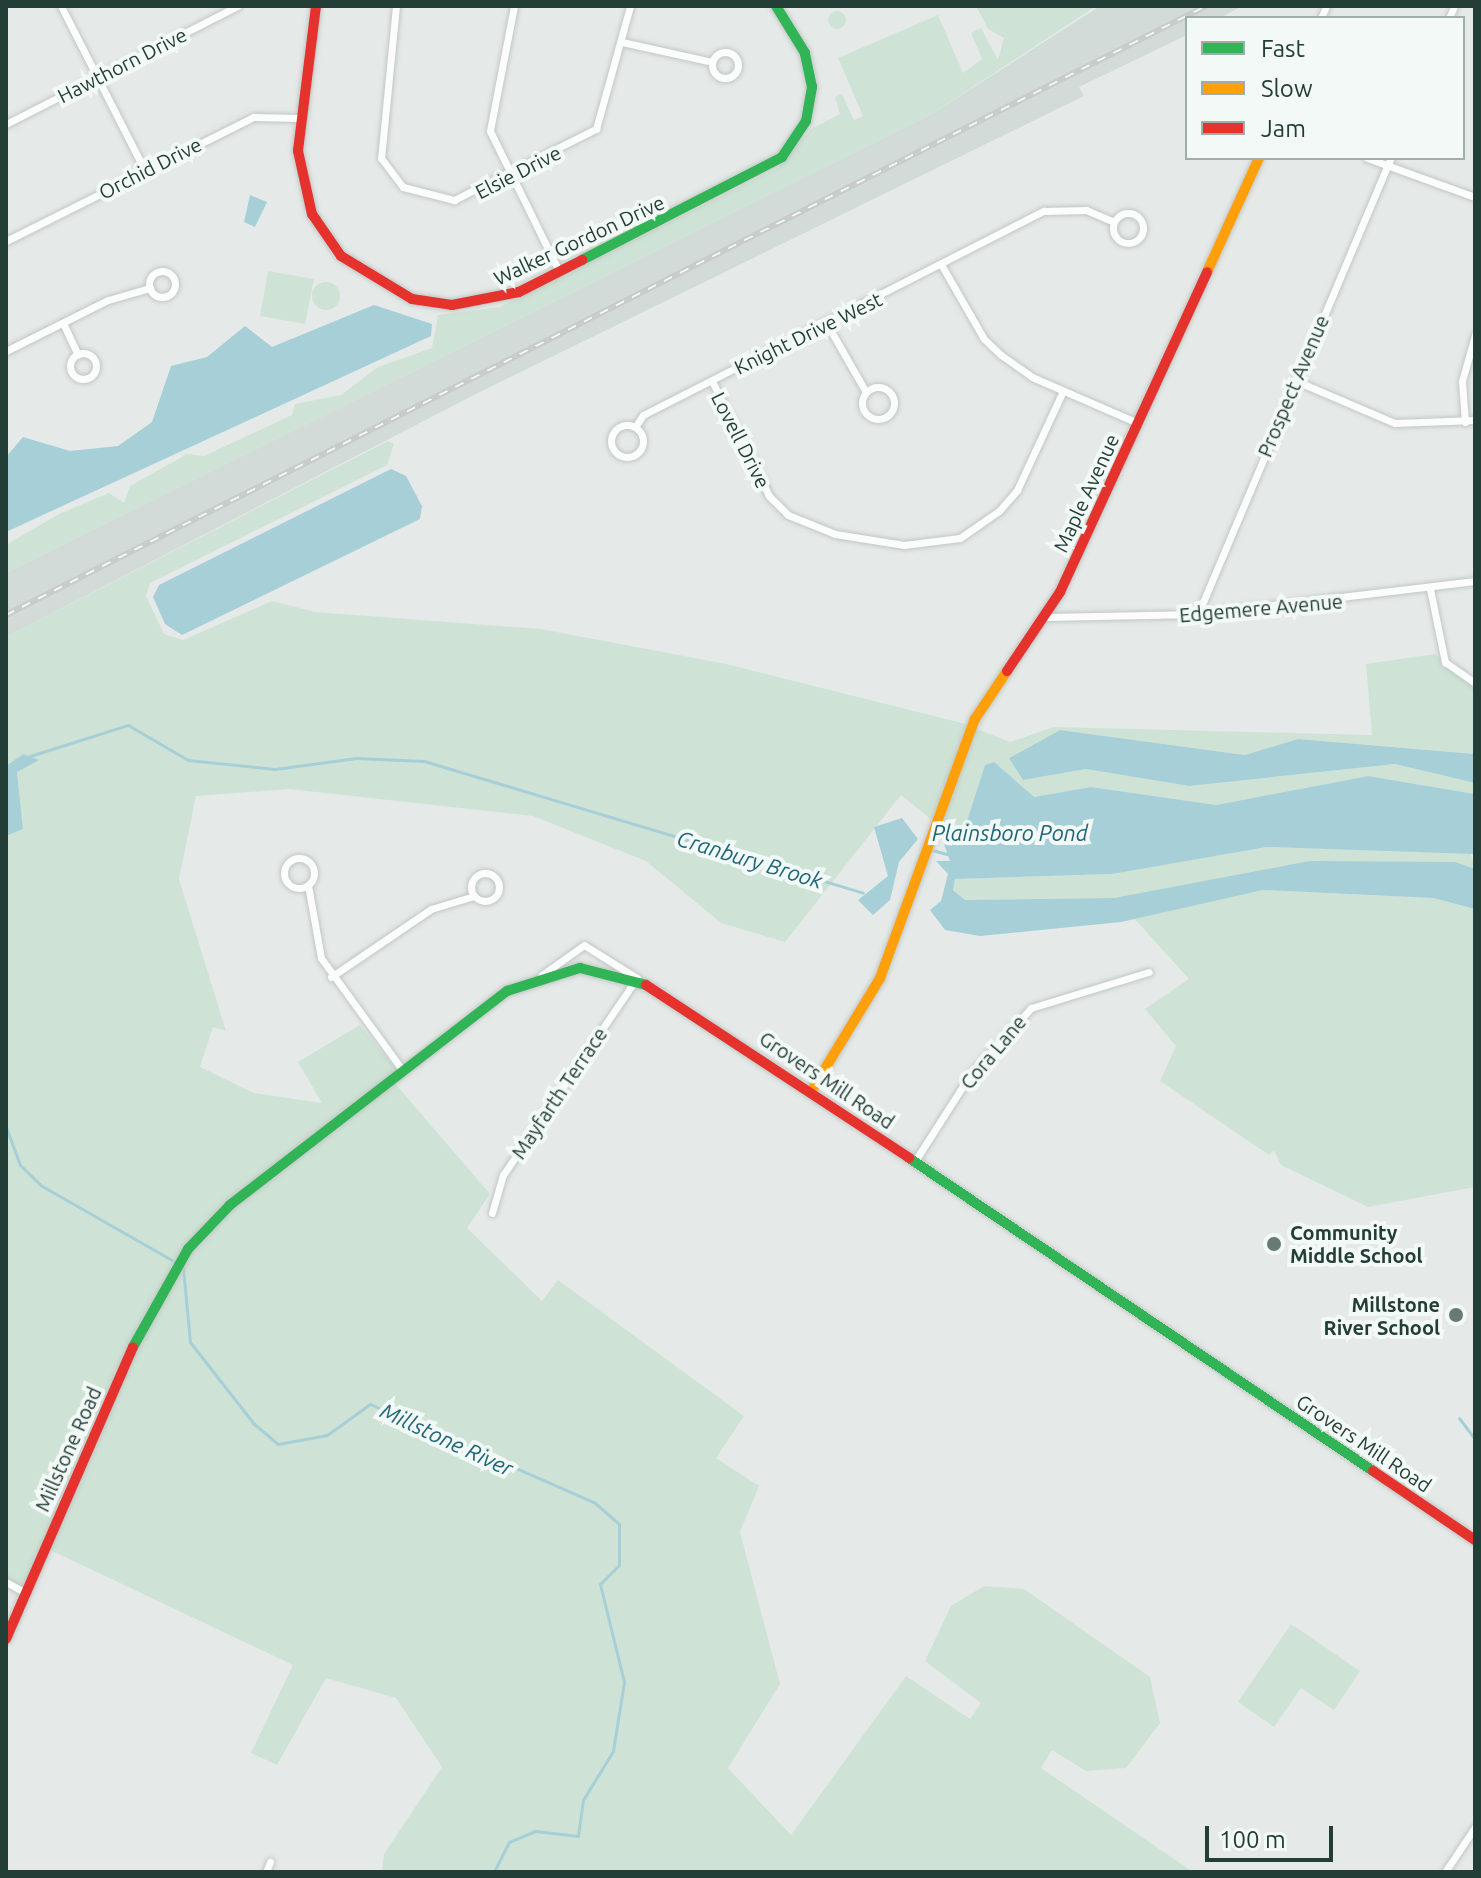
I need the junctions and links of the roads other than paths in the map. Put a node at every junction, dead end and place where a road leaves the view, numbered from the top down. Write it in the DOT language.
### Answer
graph roads {
  1 [pos="61,6"];
  2 [pos="238,6"];
  3 [pos="316,6"];
  4 [pos="396,6"];
  5 [pos="514,6"];
  6 [pos="630,6"];
  7 [pos="776,6"];
  8 [pos="622,42"];
  9 [pos="712,62"];
  10 [pos="97,78"];
  11 [pos="299,118"];
  12 [pos="6,124"];
  13 [pos="1258,160"];
  14 [pos="1371,160"];
  15 [pos="1390,160"];
  16 [pos="1387,167"];
  17 [pos="145,171"];
  18 [pos="510,175"];
  19 [pos="1475,197"];
  20 [pos="1114,222"];
  21 [pos="6,241"];
  22 [pos="942,266"];
  23 [pos="559,271"];
  24 [pos="150,288"];
  25 [pos="63,323"];
  26 [pos="827,324"];
  27 [pos="1475,335"];
  28 [pos="6,351"];
  29 [pos="78,355"];
  30 [pos="1294,380"];
  31 [pos="712,381"];
  32 [pos="1063,391"];
  33 [pos="866,392"];
  34 [pos="1475,420"];
  35 [pos="1465,422"];
  36 [pos="1138,423"];
  37 [pos="635,427"];
  38 [pos="1475,581"];
  39 [pos="1430,589"];
  40 [pos="1198,614"];
  41 [pos="1046,617"];
  42 [pos="1475,683"];
  43 [pos="308,885"];
  44 [pos="474,896"];
  45 [pos="1149,972"];
  46 [pos="542,975"];
  47 [pos="331,977"];
  48 [pos="637,978"];
  49 [pos="401,1068"];
  50 [pos="812,1090"];
  51 [pos="915,1161"];
  52 [pos="492,1213"];
  53 [pos="170,1276"];
  54 [pos="1475,1540"];
  55 [pos="6,1582"];
  56 [pos="26,1593"];
  57 [pos="6,1639"];
  58 [pos="1475,1827"];
  59 [pos="270,1862"];
  60 [pos="266,1872"];
  61 [pos="1445,1872"];
  1 -- 10 [label="street"];
  2 -- 10 [label="street, Hawthorn Drive"];
  3 -- 11 [label="street, Walker Gordon Drive"];
  4 -- 18 [label="street, Elsie Drive"];
  5 -- 18 [label="street"];
  6 -- 8 [label="street, Elsie Drive"];
  7 -- 23 [label="street, Walker Gordon Drive"];
  8 -- 9 [label="street"];
  8 -- 18 [label="street, Elsie Drive"];
  10 -- 12 [label="street, Hawthorn Drive"];
  10 -- 17 [label="street"];
  11 -- 17 [label="street, Orchid Drive"];
  11 -- 23 [label="street, Walker Gordon Drive"];
  13 -- 36 [label="street, Maple Avenue"];
  14 -- 16 [label="street"];
  15 -- 16 [label="street, Prospect Avenue"];
  16 -- 19 [label="street"];
  16 -- 30 [label="street, Prospect Avenue"];
  17 -- 21 [label="street, Orchid Drive"];
  18 -- 23 [label="street"];
  20 -- 20 [label="street"];
  20 -- 22 [label="street, Knight Drive West"];
  22 -- 26 [label="street, Knight Drive West"];
  22 -- 32 [label="street"];
  24 -- 25 [label="street"];
  25 -- 28 [label="street"];
  25 -- 29 [label="street"];
  26 -- 31 [label="street, Knight Drive West"];
  26 -- 33 [label="street"];
  27 -- 35 [label="street"];
  30 -- 35 [label="street"];
  30 -- 40 [label="street, Prospect Avenue"];
  31 -- 32 [label="street, Lovell Drive"];
  31 -- 37 [label="street, Knight Drive West"];
  32 -- 36 [label="street"];
  33 -- 33 [label="street"];
  34 -- 35 [label="street"];
  36 -- 41 [label="street, Maple Avenue"];
  37 -- 37 [label="street"];
  38 -- 39 [label="street, Edgemere Avenue"];
  39 -- 40 [label="street, Edgemere Avenue"];
  39 -- 42 [label="street"];
  40 -- 41 [label="street, Edgemere Avenue"];
  41 -- 50 [label="street, Maple Avenue"];
  43 -- 43 [label="street"];
  43 -- 47 [label="street"];
  44 -- 47 [label="street"];
  45 -- 51 [label="street, Cora Lane"];
  46 -- 48 [label="street, Grovers Mill Road"];
  46 -- 48 [label="street"];
  46 -- 49 [label="street, Grovers Mill Road"];
  47 -- 49 [label="street"];
  48 -- 50 [label="street, Grovers Mill Road"];
  48 -- 52 [label="street, Mayfarth Terrace"];
  49 -- 53 [label="street, Grovers Mill Road"];
  50 -- 51 [label="street, Grovers Mill Road"];
  51 -- 54 [label="street, Grovers Mill Road"];
  53 -- 56 [label="street, Millstone Road"];
  55 -- 56 [label="street"];
  56 -- 57 [label="street, Millstone Road"];
  58 -- 61 [label="street"];
  59 -- 60 [label="street"];
}
